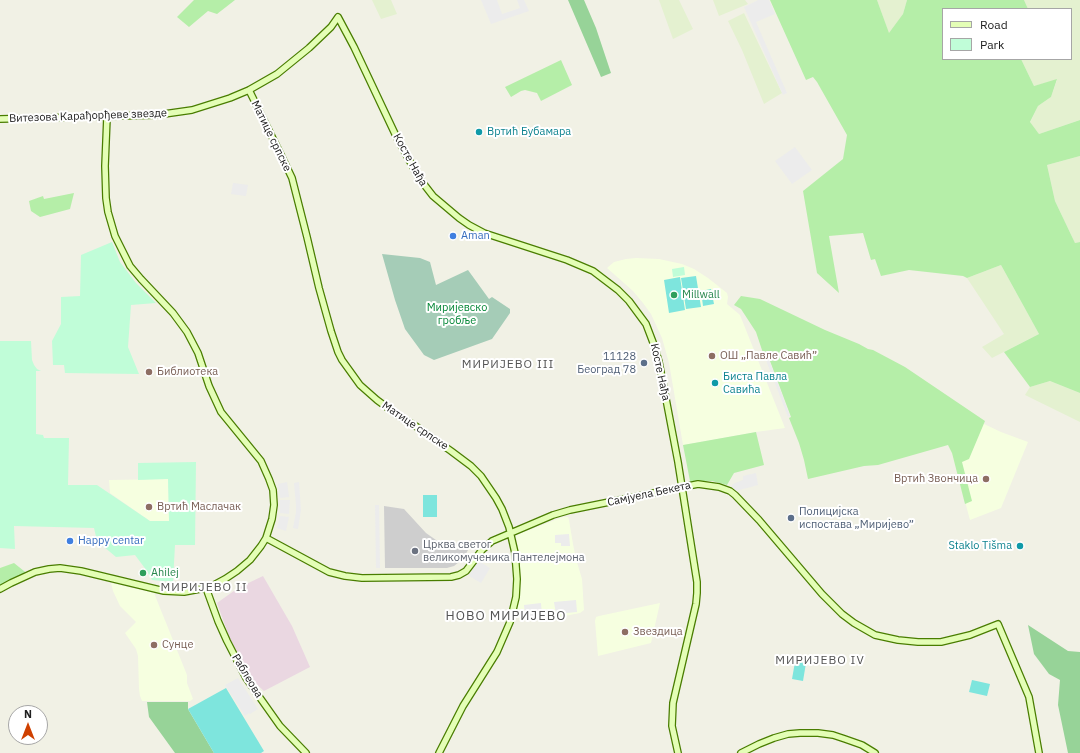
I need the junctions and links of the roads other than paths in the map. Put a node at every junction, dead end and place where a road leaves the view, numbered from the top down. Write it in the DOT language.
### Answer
graph roads {
  1 [pos="338,17"];
  2 [pos="249,90"];
  3 [pos="107,117"];
  4 [pos="0,119"];
  5 [pos="682,487"];
  6 [pos="511,533"];
  7 [pos="266,538"];
  8 [pos="206,588"];
  9 [pos="0,589"];
  10 [pos="306,753"];
  11 [pos="439,753"];
  12 [pos="678,753"];
  13 [pos="741,753"];
  14 [pos="875,753"];
  15 [pos="1039,753"];
  1 -- 2 [label="street, Витезова Карађорђеве звезде"];
  1 -- 5 [label="street, Косте Нађа"];
  2 -- 3 [label="street, Витезова Карађорђеве звезде"];
  2 -- 6 [label="street, Матице српске"];
  3 -- 4 [label="street, Витезова Карађорђеве звезде"];
  3 -- 7 [label="street"];
  5 -- 6 [label="street, Самјуела Бекета"];
  5 -- 12 [label="street, Косте Нађа"];
  5 -- 15 [label="street, Самјуела Бекета"];
  6 -- 7 [label="street, Самјуела Бекета"];
  6 -- 11 [label="street, Матице српске"];
  7 -- 8 [label="street"];
  8 -- 9 [label="street"];
  8 -- 10 [label="street, Раблеова"];
  13 -- 14 [label="street"];
}
